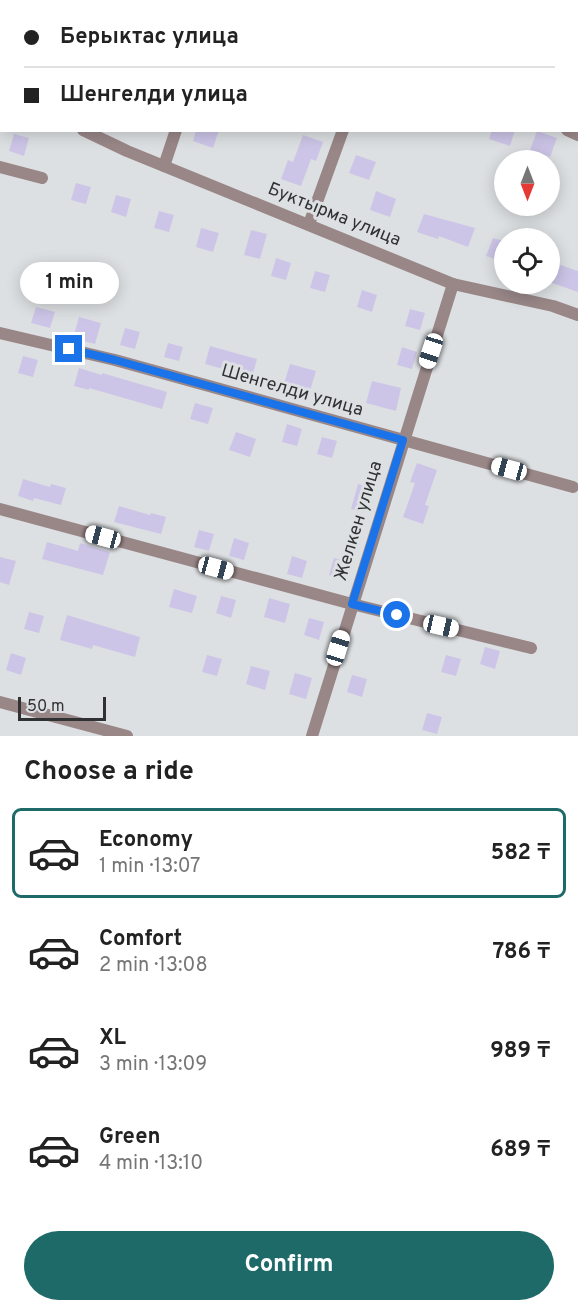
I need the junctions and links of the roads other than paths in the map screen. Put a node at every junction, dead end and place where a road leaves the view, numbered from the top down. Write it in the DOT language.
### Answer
graph roads {
  1 [pos="88,132"];
  2 [pos="175,132"];
  3 [pos="342,132"];
  4 [pos="164,166"];
  5 [pos="0,167"];
  6 [pos="42,178"];
  7 [pos="309,224"];
  8 [pos="453,284"];
  9 [pos="578,315"];
  10 [pos="0,333"];
  11 [pos="403,440"];
  12 [pos="573,487"];
  13 [pos="0,509"];
  14 [pos="352,604"];
  15 [pos="531,648"];
  16 [pos="0,702"];
  17 [pos="127,736"];
  18 [pos="312,736"];
  1 -- 4 [label="street, Буктырма улица"];
  2 -- 4 [label="street"];
  3 -- 7 [label="street"];
  4 -- 7 [label="street, Буктырма улица"];
  5 -- 6 [label="street"];
  7 -- 8 [label="street, Буктырма улица"];
  8 -- 9 [label="street, Буктырма улица"];
  8 -- 11 [label="street, Желкен улица"];
  10 -- 11 [label="street, Шенгелди улица"];
  11 -- 12 [label="street, Шенгелди улица"];
  11 -- 14 [label="street, Желкен улица"];
  13 -- 14 [label="street"];
  14 -- 15 [label="street"];
  14 -- 18 [label="street, Желкен улица"];
  16 -- 17 [label="street"];
}
